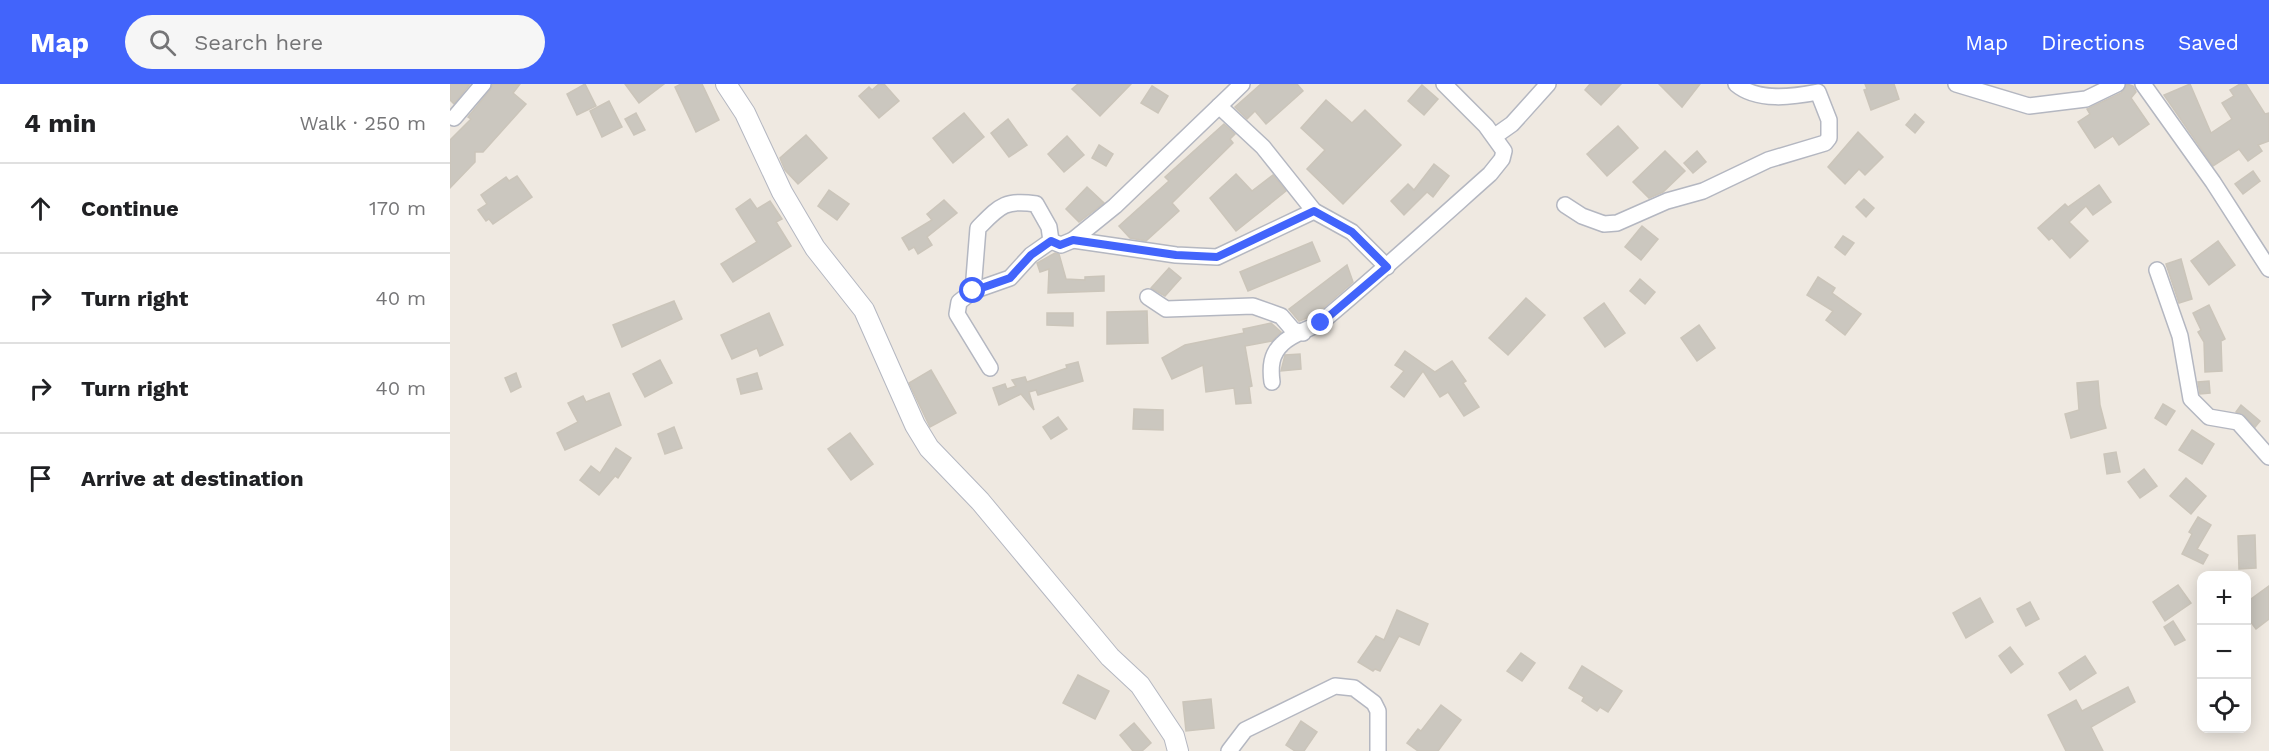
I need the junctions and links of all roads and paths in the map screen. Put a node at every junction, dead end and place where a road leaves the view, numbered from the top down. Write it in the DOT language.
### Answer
graph roads {
  1 [pos="483,84"];
  2 [pos="726,84"];
  3 [pos="1242,84"];
  4 [pos="1444,84"];
  5 [pos="1548,84"];
  6 [pos="1736,84"];
  7 [pos="1956,84"];
  8 [pos="2117,84"];
  9 [pos="2143,84"];
  10 [pos="1815,88"];
  11 [pos="1219,106"];
  12 [pos="454,118"];
  13 [pos="1495,136"];
  14 [pos="1565,206"];
  15 [pos="1314,211"];
  16 [pos="1073,240"];
  17 [pos="1051,241"];
  18 [pos="1387,267"];
  19 [pos="2269,269"];
  20 [pos="2157,270"];
  21 [pos="973,291"];
  22 [pos="1148,297"];
  23 [pos="1303,333"];
  24 [pos="990,368"];
  25 [pos="1272,381"];
  26 [pos="2269,457"];
  27 [pos="1178,751"];
  28 [pos="1229,751"];
  29 [pos="1378,751"];
  1 -- 12 [label="street"];
  2 -- 27 [label="street"];
  3 -- 11 [label="street"];
  4 -- 13 [label="street"];
  5 -- 13 [label="street"];
  6 -- 10 [label="street"];
  7 -- 8 [label="street"];
  9 -- 19 [label="street"];
  10 -- 14 [label="street"];
  11 -- 15 [label="street"];
  11 -- 16 [label="street"];
  13 -- 18 [label="street"];
  15 -- 16 [label="street"];
  15 -- 18 [label="street"];
  16 -- 17 [label="street"];
  17 -- 21 [label="street"];
  17 -- 21 [label="street"];
  18 -- 23 [label="street"];
  20 -- 26 [label="street"];
  21 -- 24 [label="street"];
  22 -- 23 [label="street"];
  23 -- 25 [label="street"];
  28 -- 29 [label="street"];
}
